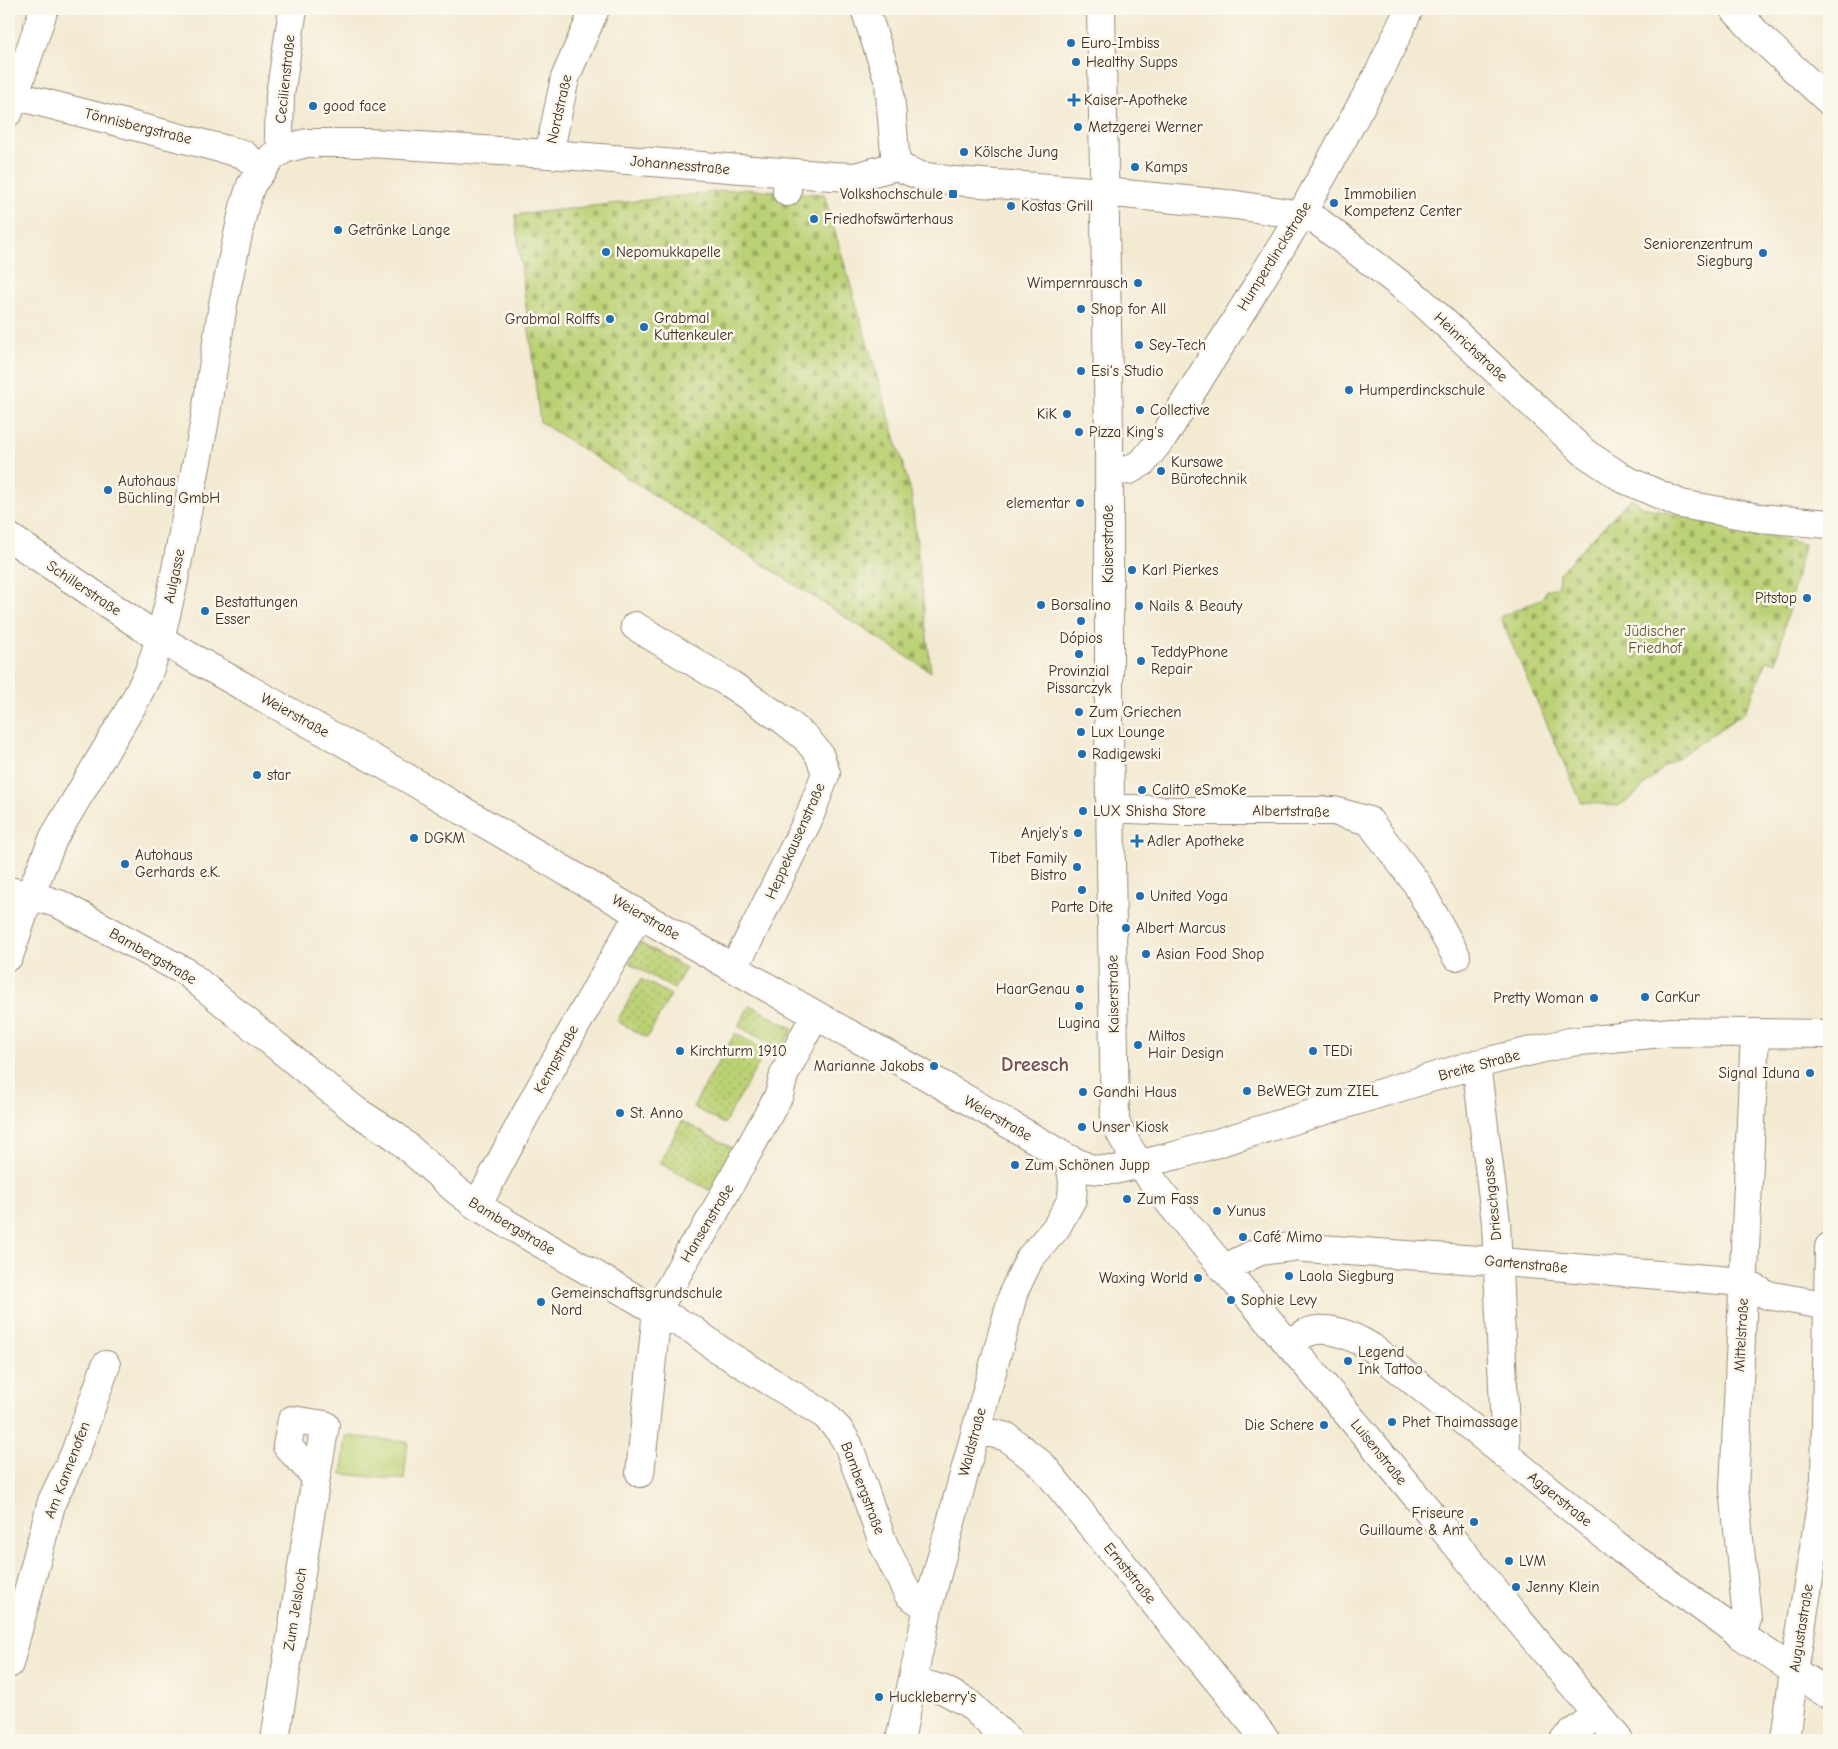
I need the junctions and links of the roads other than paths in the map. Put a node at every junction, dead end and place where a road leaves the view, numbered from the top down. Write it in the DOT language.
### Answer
graph roads {
  1 [pos="44,9"];
  2 [pos="293,9"];
  3 [pos="594,9"];
  4 [pos="865,9"];
  5 [pos="1101,9"];
  6 [pos="1409,9"];
  7 [pos="1734,9"];
  8 [pos="11,100"];
  9 [pos="1829,101"];
  10 [pos="284,149"];
  11 [pos="549,154"];
  12 [pos="896,166"];
  13 [pos="261,169"];
  14 [pos="1104,192"];
  15 [pos="1301,215"];
  16 [pos="1109,472"];
  17 [pos="1829,524"];
  18 [pos="9,537"];
  19 [pos="635,626"];
  20 [pos="160,639"];
  21 [pos="1110,808"];
  22 [pos="19,893"];
  23 [pos="639,914"];
  24 [pos="9,956"];
  25 [pos="1456,956"];
  26 [pos="733,968"];
  27 [pos="816,1015"];
  28 [pos="1755,1033"];
  29 [pos="1829,1034"];
  30 [pos="1476,1064"];
  31 [pos="1069,1159"];
  32 [pos="1140,1163"];
  33 [pos="477,1206"];
  34 [pos="1829,1247"];
  35 [pos="1498,1262"];
  36 [pos="1223,1269"];
  37 [pos="1743,1282"];
  38 [pos="1828,1306"];
  39 [pos="656,1311"];
  40 [pos="1290,1345"];
  41 [pos="106,1365"];
  42 [pos="976,1429"];
  43 [pos="1506,1455"];
  44 [pos="640,1473"];
  45 [pos="316,1477"];
  46 [pos="929,1603"];
  47 [pos="1742,1636"];
  48 [pos="9,1664"];
  49 [pos="1794,1671"];
  50 [pos="913,1681"];
  51 [pos="1829,1694"];
  52 [pos="1597,1714"];
  53 [pos="275,1740"];
  54 [pos="900,1740"];
  55 [pos="1008,1740"];
  56 [pos="1266,1740"];
  57 [pos="1564,1740"];
  58 [pos="1619,1740"];
  59 [pos="1785,1740"];
  1 -- 8 [label="street"];
  2 -- 10 [label="street, Cecilienstraße"];
  3 -- 11 [label="street, Nordstraße"];
  4 -- 12 [label="street"];
  5 -- 14 [label="street, Kaiserstraße"];
  6 -- 15 [label="street, Humperdinckstraße"];
  7 -- 9 [label="street"];
  8 -- 13 [label="street, Tönnisbergstraße"];
  10 -- 11 [label="street, Johannesstraße"];
  10 -- 13 [label="street, Johannesstraße"];
  11 -- 12 [label="street, Johannesstraße"];
  12 -- 14 [label="street"];
  13 -- 20 [label="street, Aulgasse"];
  14 -- 15 [label="street, Heinrichstraße"];
  14 -- 16 [label="street, Kaiserstraße"];
  15 -- 16 [label="street, Humperdinckstraße"];
  15 -- 17 [label="street, Heinrichstraße"];
  16 -- 21 [label="street, Kaiserstraße"];
  18 -- 20 [label="street, Schillerstraße"];
  19 -- 26 [label="street, Heppekausenstraße"];
  20 -- 22 [label="street, Aulgasse"];
  20 -- 23 [label="street, Weierstraße"];
  21 -- 25 [label="street, Albertstraße"];
  21 -- 32 [label="street, Kaiserstraße"];
  22 -- 24 [label="street, Aulgasse"];
  22 -- 33 [label="street, Bambergstraße"];
  23 -- 26 [label="street, Weierstraße"];
  23 -- 33 [label="street, Kempstraße"];
  26 -- 27 [label="street, Weierstraße"];
  27 -- 31 [label="street, Weierstraße"];
  27 -- 39 [label="street, Hansenstraße"];
  28 -- 29 [label="street, Breite Straße"];
  28 -- 30 [label="street, Breite Straße"];
  28 -- 37 [label="street, Mittelstraße"];
  30 -- 32 [label="street, Breite Straße"];
  30 -- 35 [label="street, Drieschgasse"];
  31 -- 32 [label="street, Weierstraße"];
  31 -- 42 [label="street, Waldstraße"];
  32 -- 36 [label="street, Luisenstraße"];
  33 -- 39 [label="street, Bambergstraße"];
  34 -- 38 [label="street, Augustastraße"];
  35 -- 36 [label="street, Gartenstraße"];
  35 -- 37 [label="street, Gartenstraße"];
  35 -- 43 [label="street, Drieschgasse"];
  36 -- 40 [label="street, Luisenstraße"];
  37 -- 38 [label="street, Gartenstraße"];
  37 -- 47 [label="street, Mittelstraße"];
  38 -- 49 [label="street, Augustastraße"];
  39 -- 44 [label="street, Hansenstraße"];
  39 -- 46 [label="street, Bambergstraße"];
  40 -- 43 [label="street, Aggerstraße"];
  40 -- 52 [label="street, Luisenstraße"];
  41 -- 48 [label="street, Am Kannenofen"];
  42 -- 46 [label="street, Waldstraße"];
  42 -- 56 [label="street, Ernststraße"];
  43 -- 47 [label="street, Aggerstraße"];
  45 -- 53 [label="street, Zum Jelsloch"];
  46 -- 50 [label="street, Waldstraße"];
  47 -- 49 [label="street, Aggerstraße"];
  49 -- 51 [label="street, Aggerstraße"];
  49 -- 59 [label="street, Augustastraße"];
  50 -- 54 [label="street, Waldstraße"];
  50 -- 55 [label="street"];
  52 -- 57 [label="street"];
  52 -- 58 [label="street, Luisenstraße"];
}
